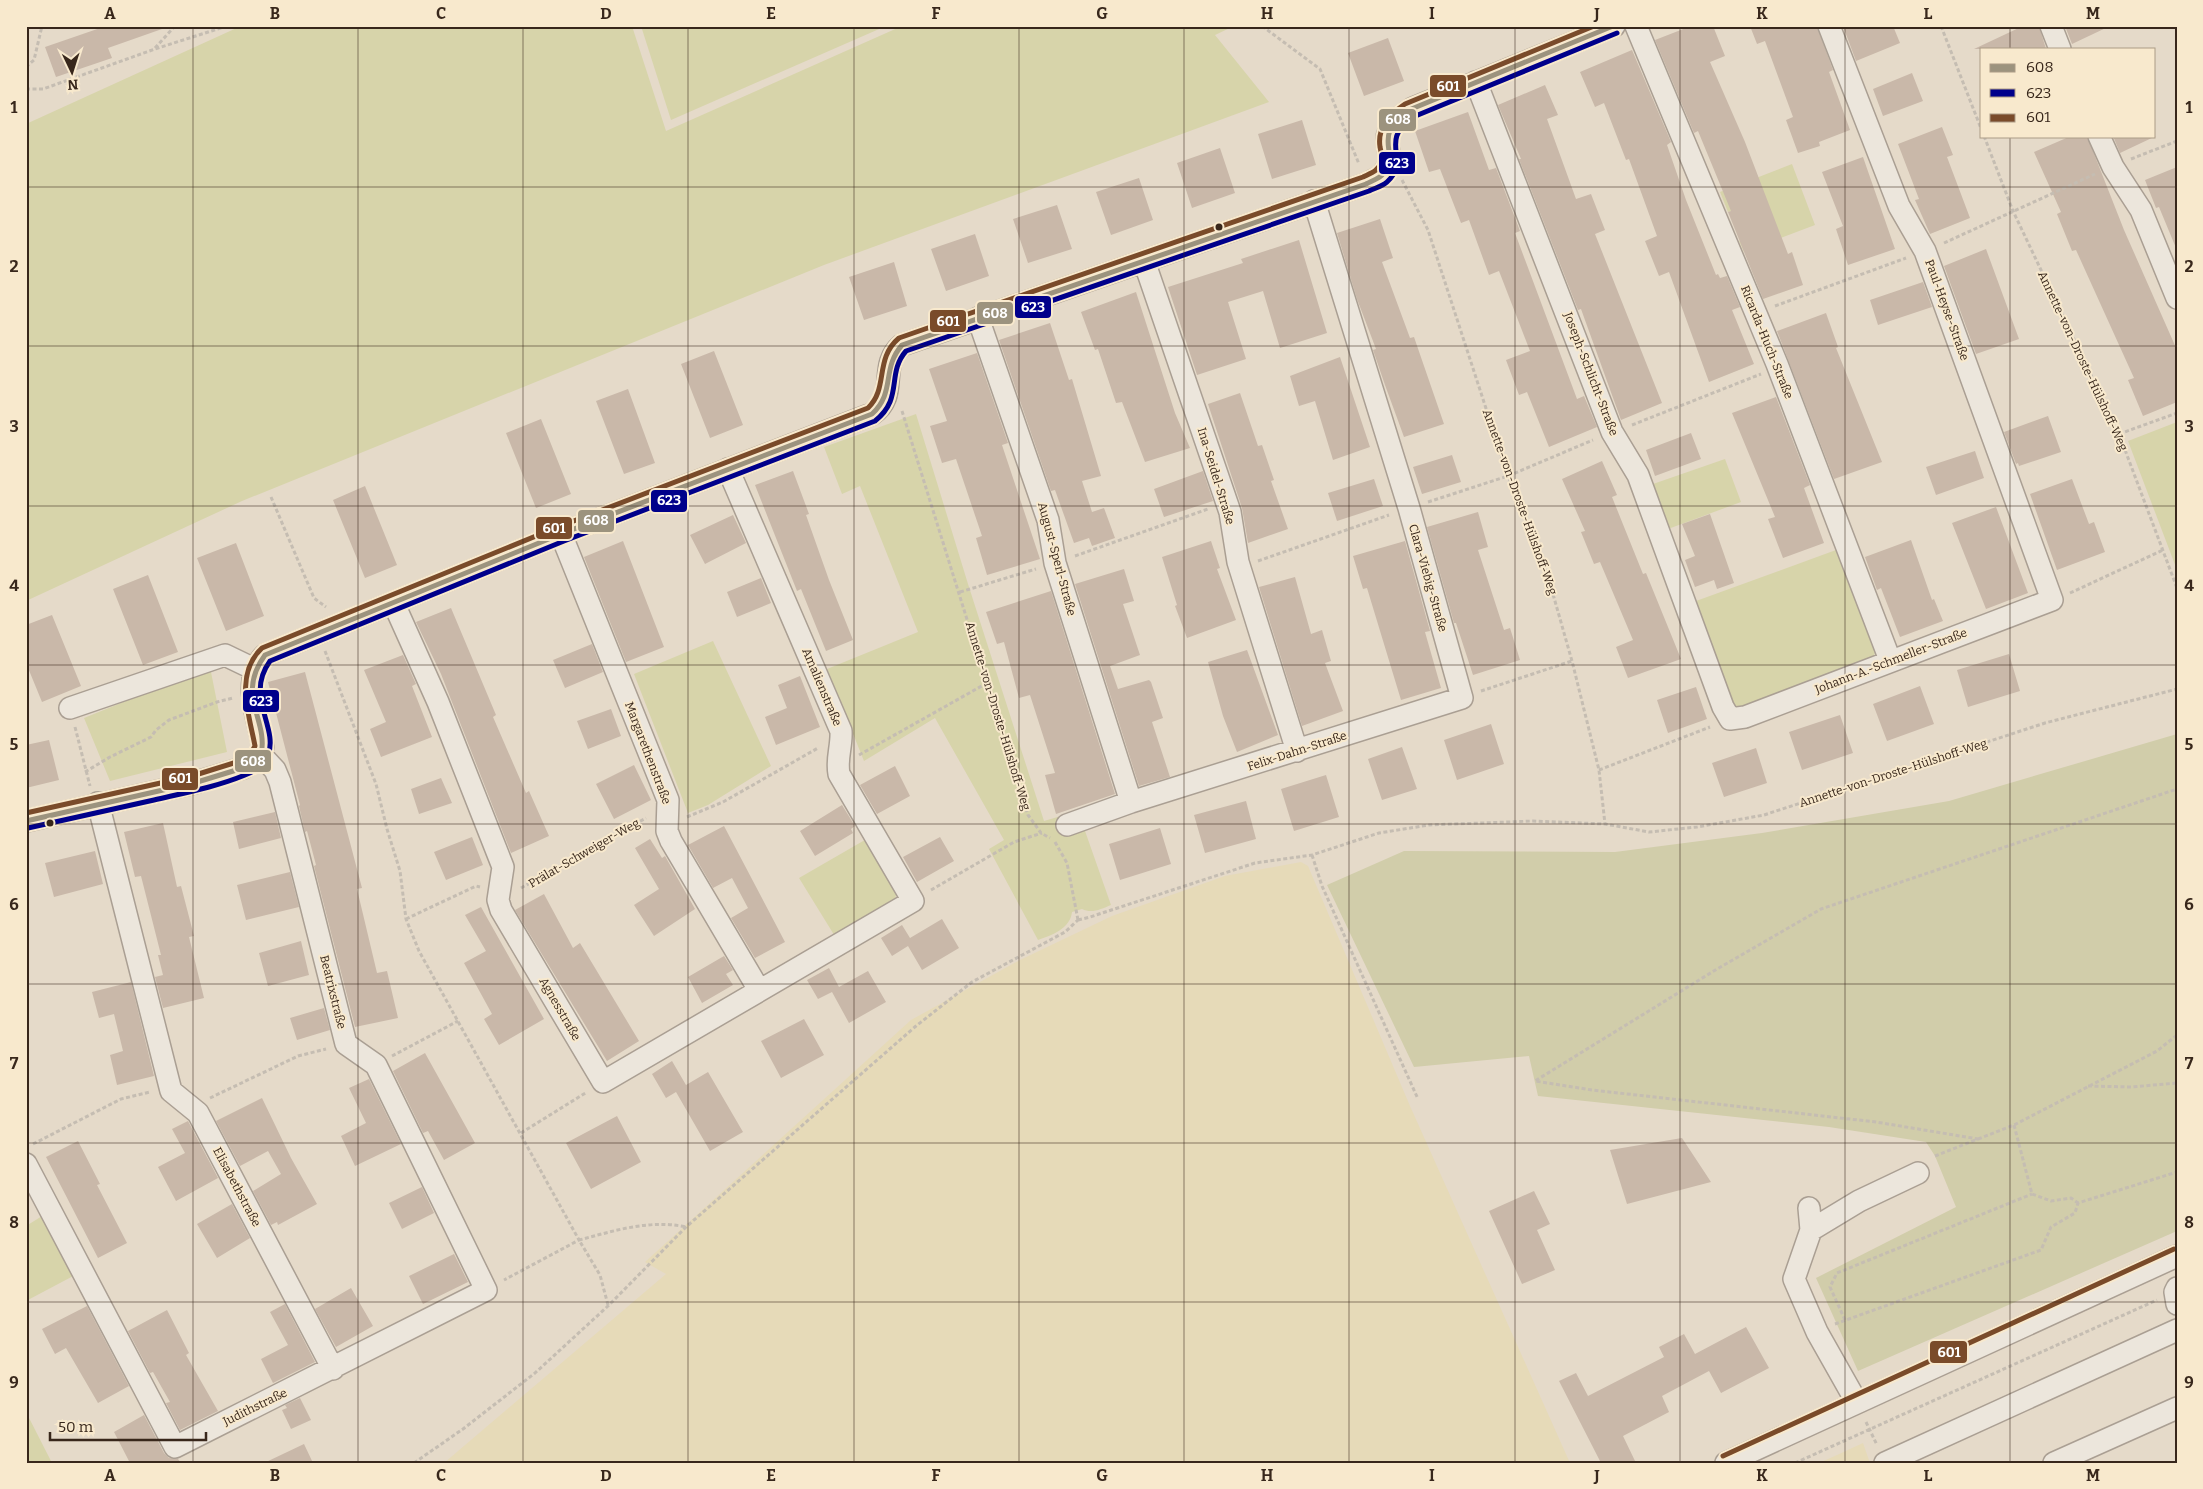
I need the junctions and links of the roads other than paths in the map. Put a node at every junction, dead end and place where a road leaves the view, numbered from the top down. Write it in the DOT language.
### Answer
graph roads {
  1 [pos="1614,26"];
  2 [pos="1636,26"];
  3 [pos="1829,26"];
  4 [pos="2050,26"];
  5 [pos="2060,48"];
  6 [pos="1476,82"];
  7 [pos="2100,138"];
  8 [pos="1314,201"];
  9 [pos="1144,261"];
  10 [pos="2177,298"];
  11 [pos="978,318"];
  12 [pos="728,469"];
  13 [pos="561,534"];
  14 [pos="2052,600"];
  15 [pos="394,604"];
  16 [pos="1890,660"];
  17 [pos="254,669"];
  18 [pos="1462,698"];
  19 [pos="70,708"];
  20 [pos="1730,720"];
  21 [pos="1297,751"];
  22 [pos="261,755"];
  23 [pos="1131,802"];
  24 [pos="98,803"];
  25 [pos="26,820"];
  26 [pos="1067,825"];
  27 [pos="759,990"];
  28 [pos="28,1155"];
  29 [pos="1918,1173"];
  30 [pos="1809,1208"];
  31 [pos="1811,1230"];
  32 [pos="2177,1256"];
  33 [pos="486,1290"];
  34 [pos="2177,1330"];
  35 [pos="333,1369"];
  36 [pos="1856,1401"];
  37 [pos="2177,1408"];
  38 [pos="1885,1462"];
  39 [pos="1726,1463"];
  40 [pos="2054,1463"];
  1 -- 6 [label="street"];
  2 -- 16 [label="street, Ricarda-Huch-Straße"];
  3 -- 14 [label="street, Paul-Heyse-Straße"];
  4 -- 5 [label="street"];
  6 -- 8 [label="street"];
  6 -- 20 [label="street, Joseph-Schlicht-Straße"];
  7 -- 10 [label="street"];
  8 -- 9 [label="street"];
  8 -- 18 [label="street, Clara-Viebig-Straße"];
  9 -- 11 [label="street"];
  9 -- 21 [label="street, Ina-Seidel-Straße"];
  11 -- 12 [label="street"];
  11 -- 23 [label="street, August-Sperl-Straße"];
  12 -- 13 [label="street"];
  12 -- 27 [label="street, Amalienstraße"];
  13 -- 15 [label="street"];
  13 -- 27 [label="street, Margarethenstraße"];
  14 -- 16 [label="street, Johann-A.-Schmeller-Straße"];
  15 -- 17 [label="street"];
  15 -- 27 [label="street, Agnesstraße"];
  16 -- 20 [label="street, Johann-A.-Schmeller-Straße"];
  17 -- 19 [label="street"];
  17 -- 22 [label="street"];
  18 -- 21 [label="street, Felix-Dahn-Straße"];
  21 -- 23 [label="street, Felix-Dahn-Straße"];
  22 -- 24 [label="street"];
  22 -- 33 [label="street, Beatrixstraße"];
  23 -- 26 [label="street, Felix-Dahn-Straße"];
  24 -- 25 [label="street"];
  24 -- 35 [label="street, Elisabethstraße"];
  28 -- 35 [label="street, Judithstraße"];
  29 -- 31 [label="street"];
  30 -- 31 [label="street"];
  31 -- 36 [label="street"];
  32 -- 36 [label="street"];
  33 -- 35 [label="street, Judithstraße"];
  34 -- 38 [label="street"];
  36 -- 39 [label="street"];
  37 -- 40 [label="street"];
}
